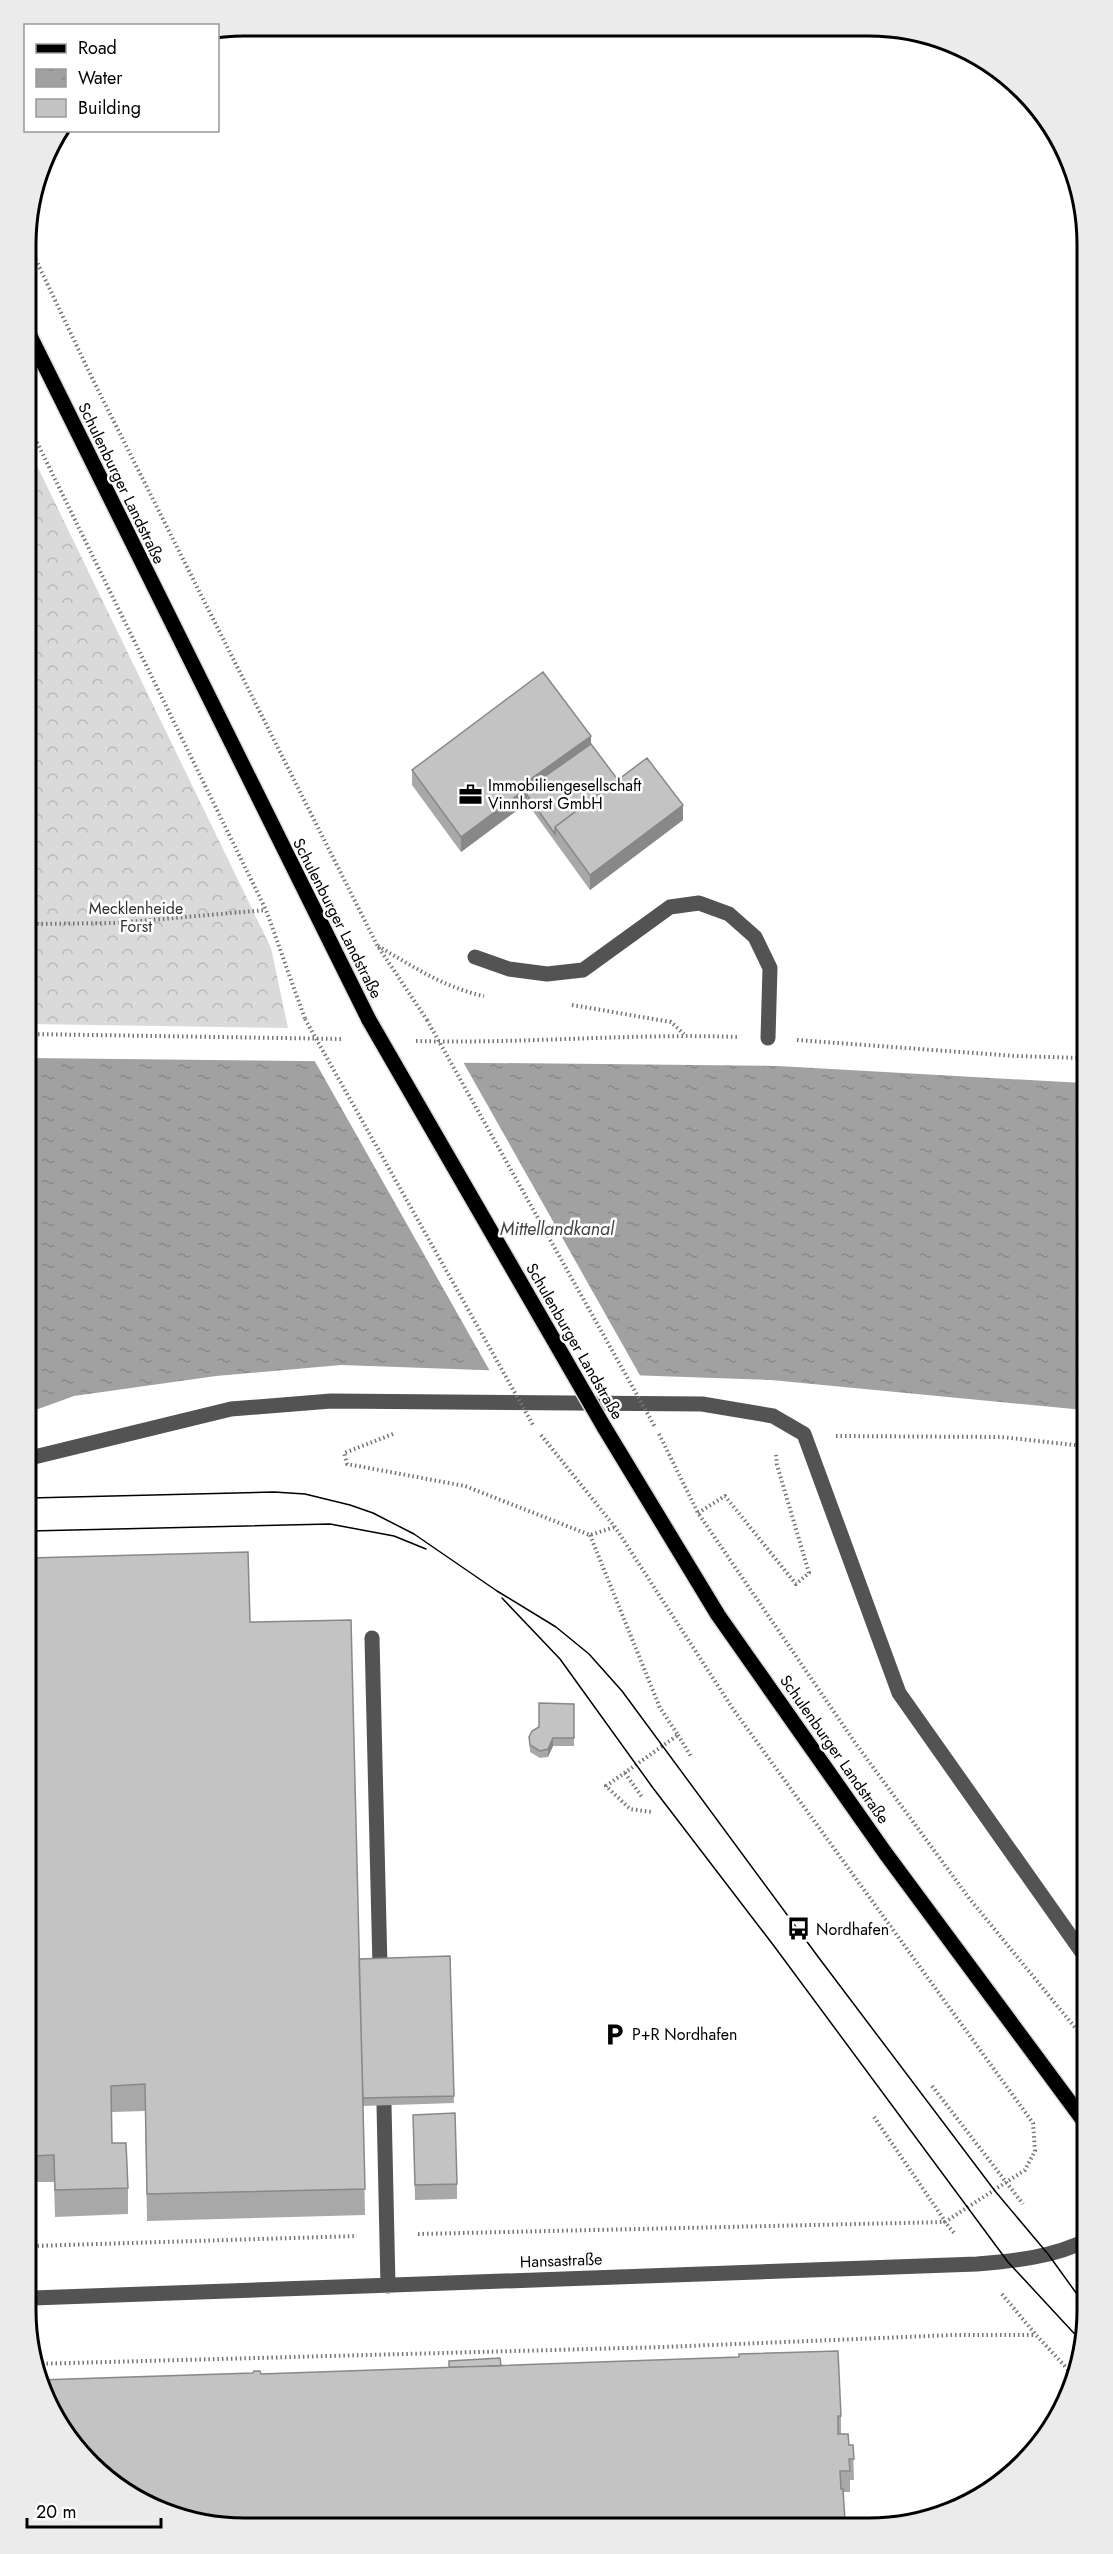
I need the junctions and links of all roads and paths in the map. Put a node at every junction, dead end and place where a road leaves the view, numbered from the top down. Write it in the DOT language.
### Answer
graph roads {
  1 [pos="36,260"];
  2 [pos="36,348"];
  3 [pos="36,440"];
  4 [pos="266,910"];
  5 [pos="36,924"];
  6 [pos="475,957"];
  7 [pos="36,1034"];
  8 [pos="768,1038"];
  9 [pos="351,1039"];
  10 [pos="407,1041"];
  11 [pos="1077,1058"];
  12 [pos="773,1416"];
  13 [pos="399,1431"];
  14 [pos="804,1434"];
  15 [pos="1077,1445"];
  16 [pos="36,1457"];
  17 [pos="698,1513"];
  18 [pos="615,1527"];
  19 [pos="590,1535"];
  20 [pos="372,1638"];
  21 [pos="678,1735"];
  22 [pos="692,1758"];
  23 [pos="625,1773"];
  24 [pos="642,1797"];
  25 [pos="652,1812"];
  26 [pos="1077,1945"];
  27 [pos="380,1967"];
  28 [pos="1077,2029"];
  29 [pos="932,2086"];
  30 [pos="384,2105"];
  31 [pos="1077,2112"];
  32 [pos="874,2117"];
  33 [pos="1007,2184"];
  34 [pos="1023,2204"];
  35 [pos="945,2222"];
  36 [pos="386,2235"];
  37 [pos="1077,2245"];
  38 [pos="36,2246"];
  39 [pos="977,2264"];
  40 [pos="388,2286"];
  41 [pos="36,2298"];
  42 [pos="1036,2335"];
  43 [pos="43,2364"];
  44 [pos="1068,2369"];
  1 -- 17 [label="path, bridge"];
  2 -- 31 [label="main road, Schulenburger Landstraße, bridge"];
  3 -- 4 [label="path"];
  4 -- 5 [label="path"];
  4 -- 18 [label="path, bridge"];
  6 -- 8 [label="street"];
  7 -- 9 [label="path"];
  8 -- 10 [label="path"];
  8 -- 11 [label="path"];
  12 -- 14 [label="street"];
  12 -- 16 [label="street"];
  12 -- 17 [label="path"];
  13 -- 19 [label="path"];
  14 -- 15 [label="path"];
  14 -- 26 [label="street"];
  17 -- 28 [label="path"];
  18 -- 19 [label="path"];
  18 -- 33 [label="path"];
  19 -- 21 [label="path"];
  20 -- 27 [label="street"];
  21 -- 22 [label="path"];
  21 -- 23 [label="path"];
  23 -- 24 [label="path"];
  23 -- 25 [label="path"];
  29 -- 33 [label="path"];
  30 -- 36 [label="street"];
  32 -- 35 [label="path"];
  33 -- 34 [label="path"];
  33 -- 35 [label="path"];
  35 -- 36 [label="path"];
  35 -- 39 [label="path"];
  36 -- 38 [label="path"];
  36 -- 40 [label="street"];
  37 -- 39 [label="street, Hansastraße"];
  39 -- 40 [label="street, Hansastraße"];
  39 -- 42 [label="path"];
  40 -- 41 [label="street, Hansastraße"];
  42 -- 43 [label="path"];
  42 -- 44 [label="path"];
}
